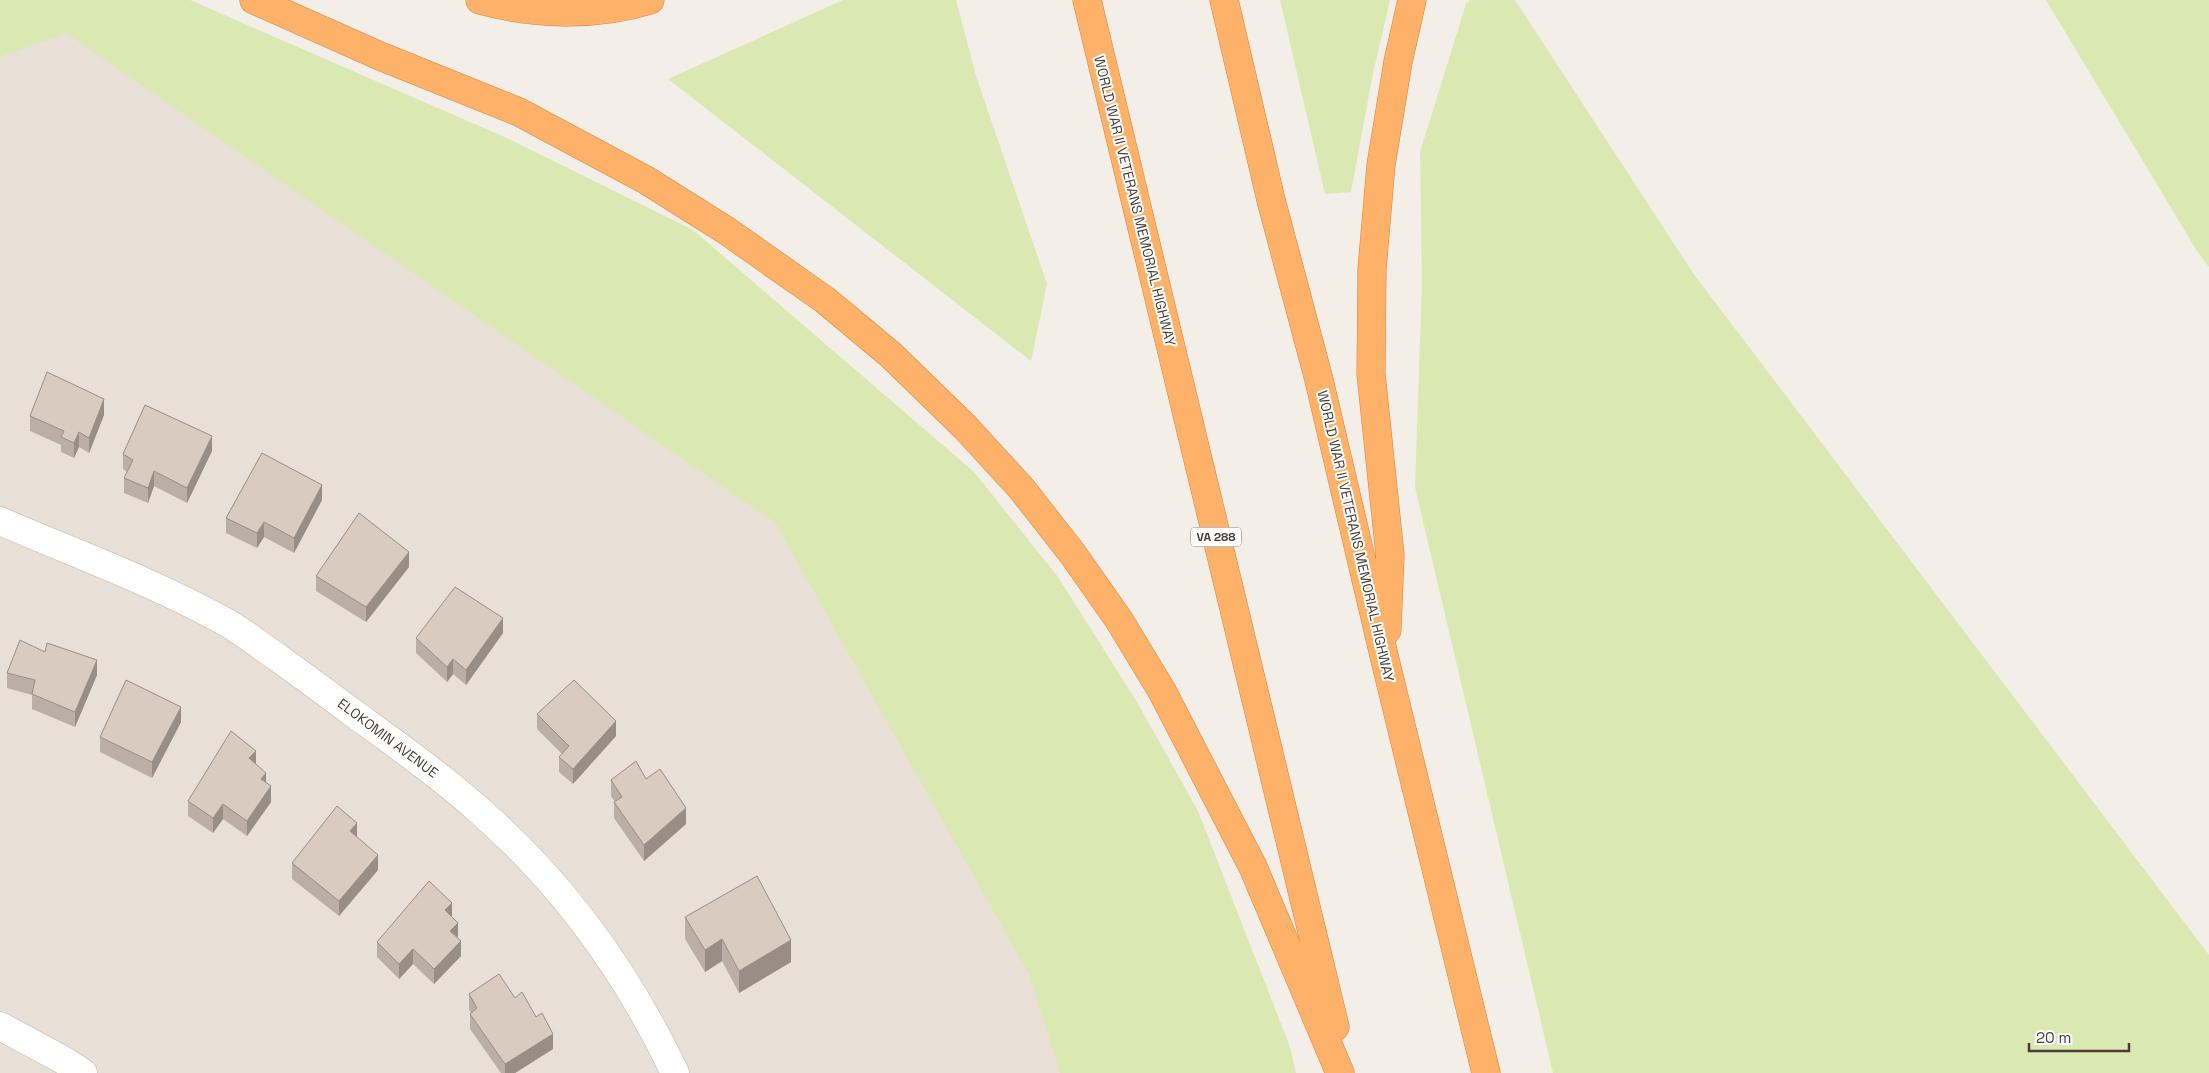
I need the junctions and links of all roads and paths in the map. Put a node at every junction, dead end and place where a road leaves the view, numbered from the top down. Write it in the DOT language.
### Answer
graph roads {
  1 [pos="254,0"];
  2 [pos="480,0"];
  3 [pos="650,0"];
  4 [pos="1087,0"];
  5 [pos="1224,0"];
  6 [pos="1412,0"];
  7 [pos="0,521"];
  8 [pos="1386,664"];
  9 [pos="0,1026"];
  10 [pos="82,1073"];
  11 [pos="675,1073"];
  12 [pos="1340,1073"];
  13 [pos="1346,1073"];
  14 [pos="1486,1073"];
  1 -- 12 [label="highway"];
  2 -- 3 [label="highway"];
  4 -- 13 [label="highway, WORLD WAR II VETERANS MEMORIAL HIGHWAY / VA 288"];
  5 -- 8 [label="highway, WORLD WAR II VETERANS MEMORIAL HIGHWAY"];
  6 -- 8 [label="highway"];
  7 -- 11 [label="street, ELOKOMIN AVENUE"];
  8 -- 14 [label="highway, WORLD WAR II VETERANS MEMORIAL HIGHWAY"];
  9 -- 10 [label="street"];
}
